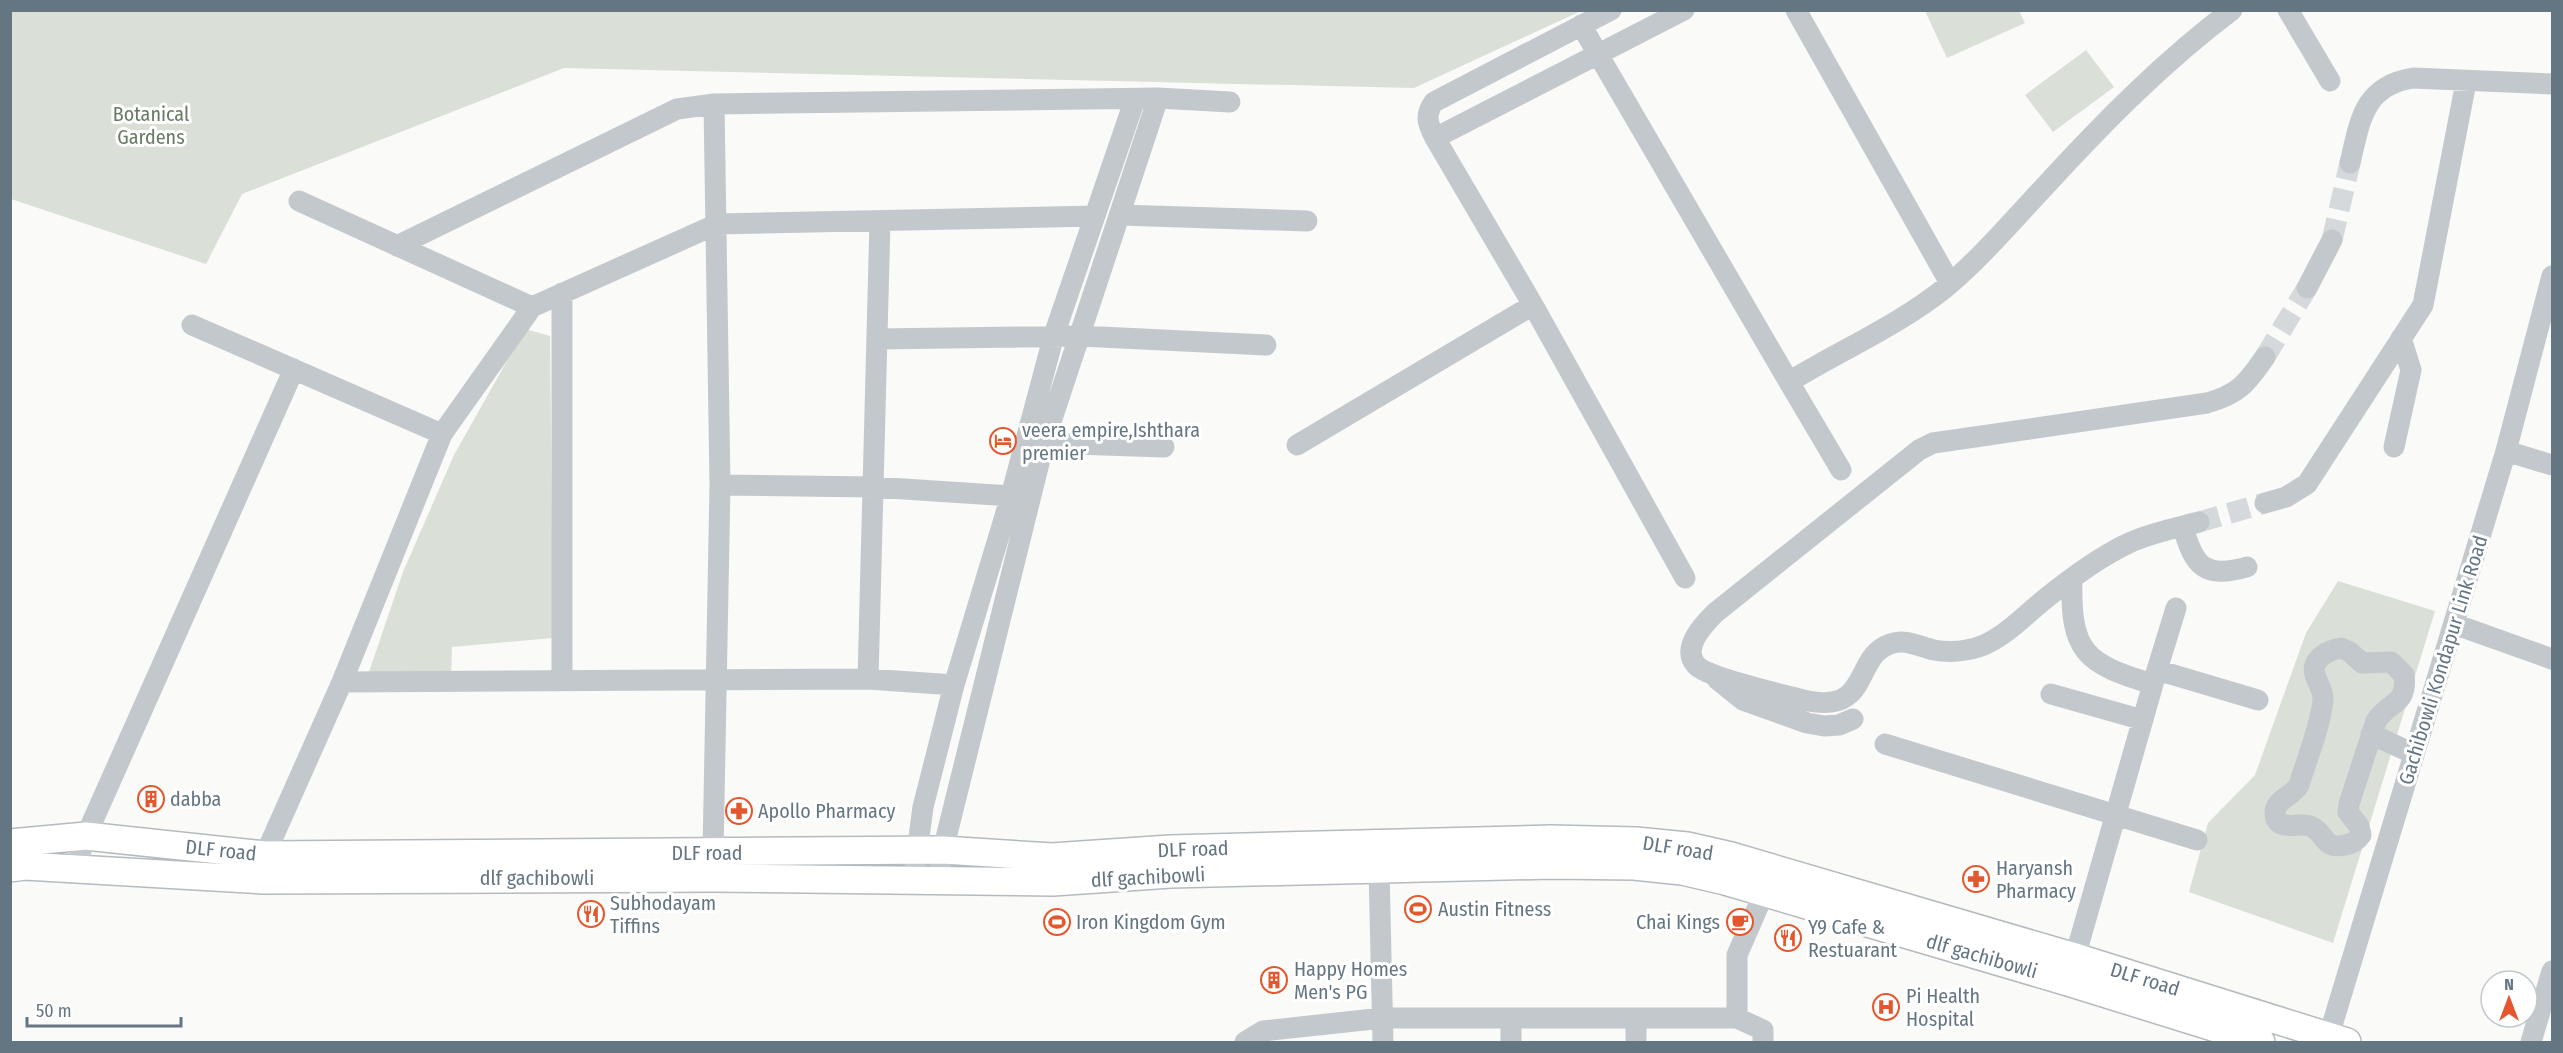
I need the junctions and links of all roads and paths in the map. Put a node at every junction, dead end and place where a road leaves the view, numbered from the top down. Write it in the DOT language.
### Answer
graph roads {
  1 [pos="1611,10"];
  2 [pos="1684,10"];
  3 [pos="1796,10"];
  4 [pos="2232,10"];
  5 [pos="2288,10"];
  6 [pos="1581,25"];
  7 [pos="1597,55"];
  8 [pos="2330,81"];
  9 [pos="2466,82"];
  10 [pos="2553,84"];
  11 [pos="1158,98"];
  12 [pos="1135,99"];
  13 [pos="1230,102"];
  14 [pos="714,104"];
  15 [pos="1435,138"];
  16 [pos="2350,163"];
  17 [pos="299,201"];
  18 [pos="1120,215"];
  19 [pos="1095,216"];
  20 [pos="880,221"];
  21 [pos="1307,221"];
  22 [pos="717,224"];
  23 [pos="2332,240"];
  24 [pos="397,246"];
  25 [pos="2553,276"];
  26 [pos="1950,283"];
  27 [pos="2307,288"];
  28 [pos="562,293"];
  29 [pos="1533,304"];
  30 [pos="532,307"];
  31 [pos="192,325"];
  32 [pos="1053,335"];
  33 [pos="1080,336"];
  34 [pos="2401,338"];
  35 [pos="877,339"];
  36 [pos="1266,345"];
  37 [pos="2265,357"];
  38 [pos="294,369"];
  39 [pos="1789,382"];
  40 [pos="442,434"];
  41 [pos="1044,443"];
  42 [pos="1297,444"];
  43 [pos="1164,447"];
  44 [pos="2394,447"];
  45 [pos="2506,451"];
  46 [pos="2553,465"];
  47 [pos="1841,470"];
  48 [pos="720,485"];
  49 [pos="873,487"];
  50 [pos="1011,496"];
  51 [pos="2265,503"];
  52 [pos="2247,567"];
  53 [pos="1685,578"];
  54 [pos="2072,579"];
  55 [pos="2176,608"];
  56 [pos="2454,624"];
  57 [pos="2553,658"];
  58 [pos="1712,674"];
  59 [pos="2155,677"];
  60 [pos="868,679"];
  61 [pos="562,681"];
  62 [pos="718,681"];
  63 [pos="342,682"];
  64 [pos="954,685"];
  65 [pos="2051,694"];
  66 [pos="2258,700"];
  67 [pos="1852,719"];
  68 [pos="2143,720"];
  69 [pos="2371,734"];
  70 [pos="1885,744"];
  71 [pos="2414,754"];
  72 [pos="2117,814"];
  73 [pos="86,836"];
  74 [pos="2197,840"];
  75 [pos="10,843"];
  76 [pos="930,850"];
  77 [pos="713,853"];
  78 [pos="265,855"];
  79 [pos="10,868"];
  80 [pos="1379,869"];
  81 [pos="75,870"];
  82 [pos="925,882"];
  83 [pos="1764,893"];
  84 [pos="2075,957"];
  85 [pos="2553,971"];
  86 [pos="1383,1018"];
  87 [pos="1511,1018"];
  88 [pos="1636,1018"];
  89 [pos="1737,1018"];
  90 [pos="2334,1041"];
  91 [pos="1245,1042"];
  92 [pos="1383,1042"];
  93 [pos="1511,1042"];
  94 [pos="1636,1042"];
  95 [pos="1763,1042"];
  96 [pos="2261,1042"];
  97 [pos="2531,1042"];
  1 -- 6 [label="street"];
  2 -- 7 [label="street"];
  3 -- 26 [label="street"];
  4 -- 26 [label="street"];
  5 -- 8 [label="street"];
  6 -- 7 [label="street"];
  6 -- 15 [label="street"];
  7 -- 15 [label="street"];
  7 -- 39 [label="street"];
  9 -- 10 [label="street"];
  9 -- 16 [label="street"];
  9 -- 34 [label="street"];
  11 -- 12 [label="street"];
  11 -- 13 [label="street"];
  11 -- 18 [label="street"];
  12 -- 14 [label="street"];
  12 -- 19 [label="street"];
  14 -- 22 [label="street"];
  14 -- 24 [label="street"];
  15 -- 29 [label="street"];
  17 -- 24 [label="street"];
  18 -- 21 [label="street"];
  18 -- 33 [label="street"];
  19 -- 20 [label="street"];
  19 -- 32 [label="street"];
  20 -- 22 [label="street"];
  20 -- 35 [label="street"];
  22 -- 28 [label="street"];
  22 -- 48 [label="street"];
  23 -- 27 [label="street"];
  24 -- 30 [label="street"];
  25 -- 45 [label="street, Gachibowli Kondapur Link Road"];
  26 -- 39 [label="street"];
  28 -- 30 [label="street"];
  28 -- 61 [label="street"];
  29 -- 42 [label="street"];
  29 -- 53 [label="street"];
  30 -- 40 [label="street"];
  31 -- 38 [label="street"];
  32 -- 33 [label="street"];
  32 -- 35 [label="street"];
  32 -- 50 [label="street"];
  33 -- 36 [label="street"];
  33 -- 41 [label="street"];
  34 -- 44 [label="street"];
  34 -- 51 [label="street"];
  35 -- 49 [label="street"];
  37 -- 58 [label="street"];
  38 -- 40 [label="street"];
  38 -- 73 [label="street"];
  39 -- 47 [label="street"];
  40 -- 63 [label="street"];
  41 -- 43 [label="street"];
  41 -- 76 [label="street"];
  45 -- 46 [label="street"];
  45 -- 56 [label="street, Gachibowli Kondapur Link Road"];
  48 -- 49 [label="street"];
  48 -- 62 [label="street"];
  49 -- 50 [label="street"];
  49 -- 60 [label="street"];
  50 -- 64 [label="street"];
  52 -- 54 [label="street"];
  54 -- 58 [label="street"];
  54 -- 59 [label="street"];
  55 -- 59 [label="street"];
  56 -- 57 [label="street"];
  56 -- 71 [label="street, Gachibowli Kondapur Link Road"];
  58 -- 67 [label="street"];
  59 -- 66 [label="street"];
  59 -- 68 [label="street"];
  60 -- 62 [label="street"];
  60 -- 64 [label="street"];
  61 -- 62 [label="street"];
  61 -- 63 [label="street"];
  62 -- 77 [label="street"];
  63 -- 78 [label="street"];
  64 -- 76 [label="street"];
  65 -- 68 [label="street"];
  68 -- 72 [label="street"];
  69 -- 69 [label="street"];
  69 -- 71 [label="street"];
  70 -- 72 [label="street"];
  71 -- 90 [label="street, Gachibowli Kondapur Link Road"];
  72 -- 74 [label="street"];
  72 -- 84 [label="street"];
  73 -- 75 [label="main road, DLF road"];
  73 -- 78 [label="main road, DLF road"];
  73 -- 81 [label="street"];
  76 -- 77 [label="main road, DLF road"];
  76 -- 82 [label="street"];
  76 -- 84 [label="main road, DLF road"];
  77 -- 78 [label="main road, DLF road"];
  79 -- 81 [label="main road, dlf gachibowli"];
  80 -- 82 [label="main road, dlf gachibowli"];
  80 -- 83 [label="main road, dlf gachibowli"];
  80 -- 86 [label="street"];
  81 -- 82 [label="main road, dlf gachibowli"];
  83 -- 89 [label="street"];
  83 -- 96 [label="main road, dlf gachibowli"];
  84 -- 90 [label="main road, DLF road"];
  85 -- 97 [label="street"];
  86 -- 87 [label="street"];
  86 -- 91 [label="street"];
  86 -- 92 [label="street"];
  87 -- 88 [label="street"];
  87 -- 93 [label="street"];
  88 -- 89 [label="street"];
  88 -- 94 [label="street"];
  89 -- 95 [label="street"];
}
